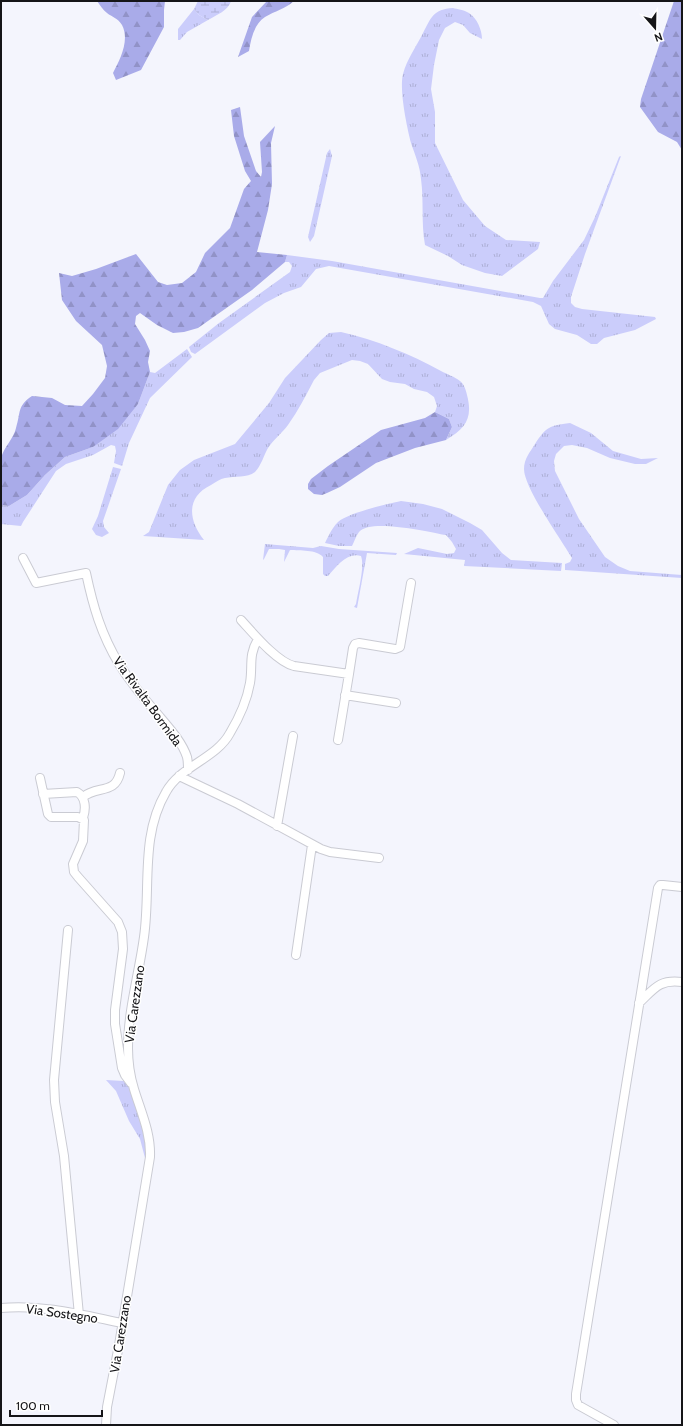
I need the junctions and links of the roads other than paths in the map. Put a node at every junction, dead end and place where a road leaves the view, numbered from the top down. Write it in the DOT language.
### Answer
graph roads {
  1 [pos="23,558"];
  2 [pos="412,583"];
  3 [pos="240,620"];
  4 [pos="258,639"];
  5 [pos="349,674"];
  6 [pos="345,695"];
  7 [pos="396,703"];
  8 [pos="293,736"];
  9 [pos="338,740"];
  10 [pos="188,770"];
  11 [pos="120,773"];
  12 [pos="179,776"];
  13 [pos="40,778"];
  14 [pos="43,794"];
  15 [pos="83,797"];
  16 [pos="83,818"];
  17 [pos="277,826"];
  18 [pos="312,845"];
  19 [pos="379,858"];
  20 [pos="682,887"];
  21 [pos="68,930"];
  22 [pos="296,955"];
  23 [pos="682,982"];
  24 [pos="639,1003"];
  25 [pos="133,1085"];
  26 [pos="1,1308"];
  27 [pos="79,1315"];
  28 [pos="122,1323"];
  29 [pos="106,1425"];
  30 [pos="614,1425"];
  1 -- 10 [label="street, Via Rivalta Bormida"];
  2 -- 5 [label="street"];
  3 -- 4 [label="street"];
  4 -- 5 [label="street"];
  4 -- 10 [label="street, Via Carezzano"];
  5 -- 6 [label="street"];
  6 -- 7 [label="street"];
  6 -- 9 [label="street"];
  8 -- 17 [label="street"];
  10 -- 12 [label="street, Via Carezzano"];
  11 -- 15 [label="street"];
  12 -- 17 [label="street"];
  12 -- 25 [label="street, Via Carezzano"];
  13 -- 14 [label="street"];
  14 -- 15 [label="street"];
  14 -- 16 [label="street"];
  15 -- 16 [label="street"];
  16 -- 25 [label="street"];
  17 -- 18 [label="street"];
  18 -- 19 [label="street"];
  18 -- 22 [label="street"];
  20 -- 24 [label="street"];
  21 -- 27 [label="street"];
  23 -- 24 [label="street"];
  24 -- 30 [label="street"];
  25 -- 28 [label="street, Via Carezzano"];
  26 -- 27 [label="street, Via Sostegno"];
  27 -- 28 [label="street, Via Sostegno"];
  28 -- 29 [label="street, Via Carezzano"];
}
